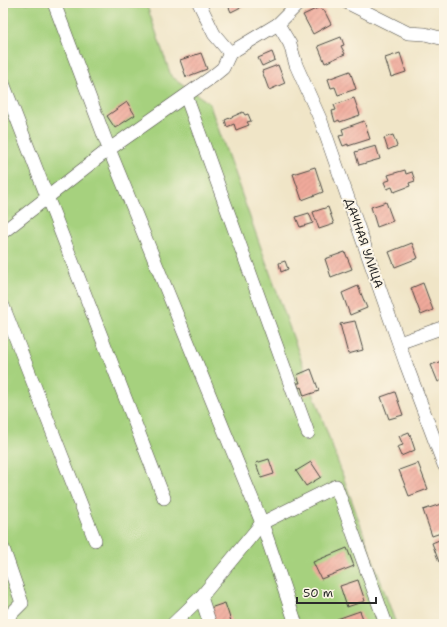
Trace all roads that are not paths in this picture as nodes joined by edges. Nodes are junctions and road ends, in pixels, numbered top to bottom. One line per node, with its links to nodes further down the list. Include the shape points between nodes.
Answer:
1 (54, 3): 10 (street)
2 (199, 3): 7 (street, via 214,34)
3 (299, 3): 5 (street)
4 (348, 3): 6 (street, via 408,34 425,34)
5 (278, 24): 7 (street); 15 (street, ДАЧНАЯ УЛИЦА, via 290,44 296,65 321,121)
6 (444, 39)
7 (230, 53): 9 (street, via 223,68)
8 (3, 83): 11 (street)
9 (186, 96): 10 (street); 16 (street)
10 (110, 148): 11 (street); 19 (street)
11 (47, 197): 12 (street); 18 (street)
12 (3, 232)
13 (3, 306): 20 (street)
14 (444, 327): 15 (street)
15 (399, 343): 17 (street, ДАЧНАЯ УЛИЦА)
16 (308, 433)
17 (444, 465)
18 (164, 498)
19 (262, 523): 22 (street); 26 (street); 27 (street, via 336,486)
20 (95, 540)
21 (3, 548): 23 (street, via 22,603)
22 (201, 597): 24 (street); 25 (street)
23 (3, 622)
24 (173, 624)
25 (210, 624)
26 (296, 624)
27 (386, 624)

